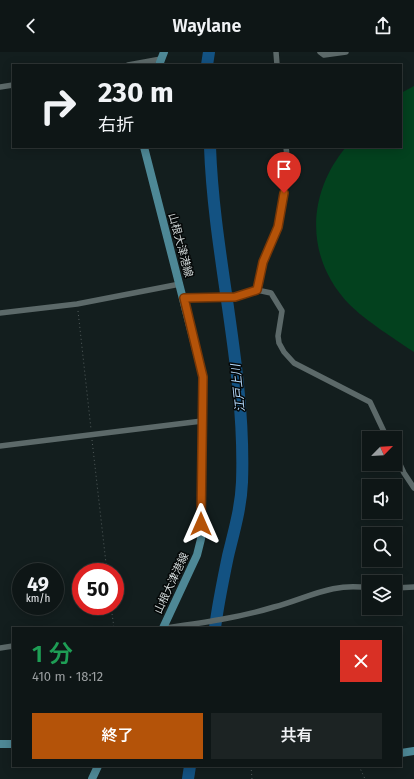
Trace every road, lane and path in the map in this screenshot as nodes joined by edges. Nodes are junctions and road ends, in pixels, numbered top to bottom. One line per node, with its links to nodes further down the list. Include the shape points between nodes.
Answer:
1 (276, 52): 6 (street)
2 (320, 52): 3 (street, via 330,55)
3 (346, 52)
4 (161, 59): 5 (street)
5 (134, 64)
6 (277, 64)
7 (12, 85): 8 (street)
8 (0, 87)
9 (144, 148): 11 (main road, 山根大津港線)
10 (286, 148): 12 (street, via 288,166 278,227 263,262)
11 (180, 284): 13 (main road, 山根大津港線); 14 (street, via 78,304)
12 (257, 290): 13 (street, via 220,299); 16 (street, via 272,292 282,311 278,336 284,352 294,363 370,402)
13 (184, 298): 15 (main road, 山根大津港線, via 203,377)
14 (0, 313)
15 (202, 421): 17 (street); 25 (main road, 山根大津港線, via 201,539 197,555)
16 (384, 431)
17 (0, 446)
18 (402, 467): 19 (street)
19 (414, 488)
20 (362, 587): 26 (street, via 329,588 274,608)
21 (414, 587): 22 (street)
22 (402, 588)
23 (112, 615): 24 (path)
24 (114, 627)
25 (164, 627)
26 (171, 627)
27 (12, 646): 28 (street)
28 (0, 648)
29 (0, 744): 30 (main road)
30 (12, 744)
31 (414, 751): 32 (main road)
32 (402, 754)
33 (98, 767): 36 (main road)
34 (251, 767): 37 (path)
35 (359, 767): 38 (path)
36 (92, 779)
37 (252, 779)
38 (365, 779)

